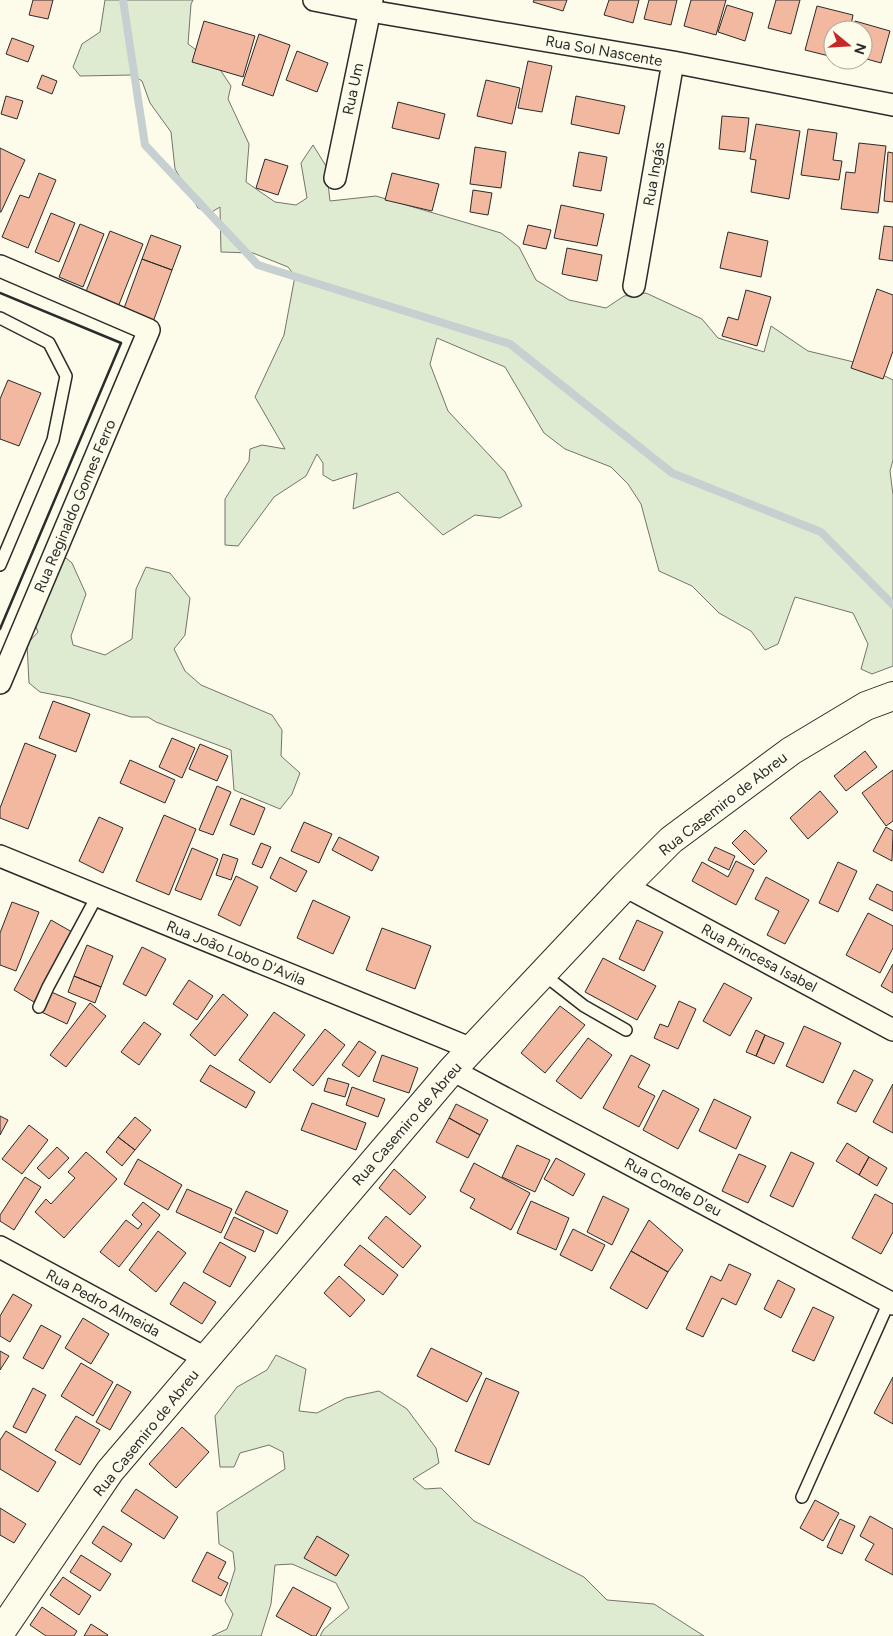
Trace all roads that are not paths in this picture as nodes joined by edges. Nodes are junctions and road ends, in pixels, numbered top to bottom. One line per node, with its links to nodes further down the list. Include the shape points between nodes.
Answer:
1 (314, 0): 2 (street, Rua Sol Nascente)
2 (371, 6): 3 (street, Rua Sol Nascente); 5 (street, Rua Um)
3 (673, 62): 4 (street, Rua Sol Nascente); 7 (street, Rua Ingás)
4 (893, 105)
5 (334, 178)
6 (0, 266): 10 (street, Rua Reginaldo Gomes Ferro, via 150,330)
7 (634, 286)
8 (0, 318): 9 (lane, via 49,343 66,376 53,440)
9 (0, 565)
10 (0, 683)
11 (893, 696): 13 (street, Rua Casemiro de Abreu, via 866,706 791,752 671,840)
12 (0, 856): 14 (street, Rua João Lobo D'Avila)
13 (625, 886): 15 (street, Rua Casemiro de Abreu); 18 (street, Rua Princesa Isabel)
14 (97, 896): 16 (lane); 19 (street, Rua João Lobo D'Avila)
15 (543, 974): 17 (lane, via 584,1006); 19 (street, Rua Casemiro de Abreu)
16 (39, 1008)
17 (626, 1030)
18 (893, 1030)
19 (472, 1049): 20 (street, Rua Casemiro de Abreu)
20 (452, 1070): 22 (street, Rua Conde D'eu); 23 (street, Rua Casemiro de Abreu)
21 (0, 1247): 23 (street, Rua Pedro Almeida)
22 (892, 1300): 24 (lane)
23 (207, 1359): 25 (street, Rua Casemiro de Abreu, via 110,1472)
24 (802, 1497)
25 (0, 1633): 26 (lane)
26 (3, 1636)

